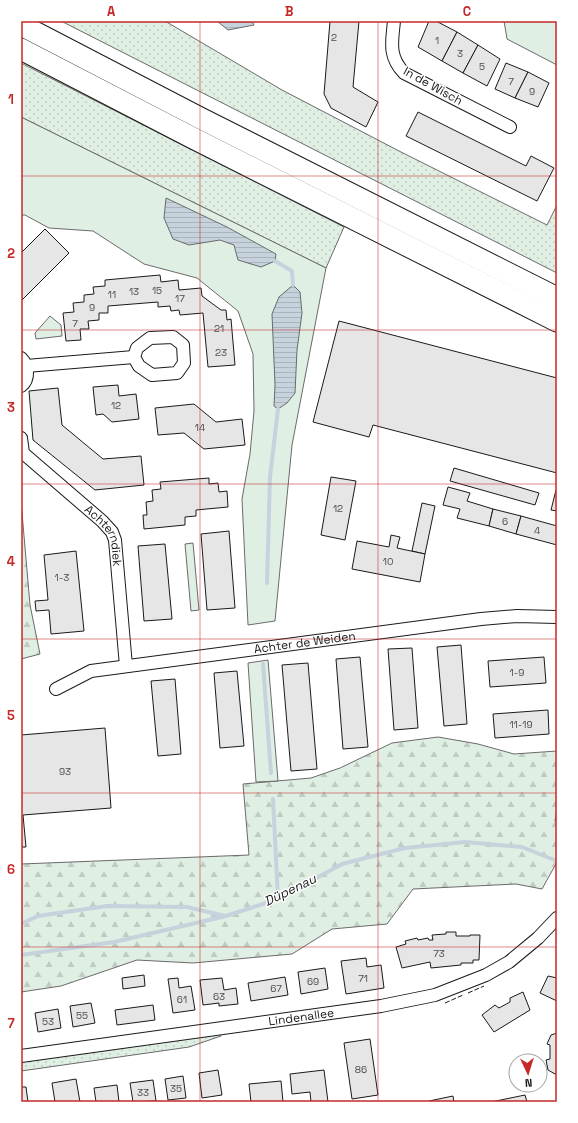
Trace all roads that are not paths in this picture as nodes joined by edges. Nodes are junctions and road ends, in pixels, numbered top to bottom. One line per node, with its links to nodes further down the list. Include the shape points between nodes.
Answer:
1 (394, 21): 4 (street, In de Wisch, via 391,46 393,57 404,72)
2 (21, 25): 5 (highway)
3 (21, 49): 6 (highway)
4 (510, 127)
5 (557, 298)
6 (557, 321)
7 (134, 357): 8 (street)
8 (24, 362): 9 (street, via 26,378)
9 (21, 386)
10 (21, 438): 12 (street, Achterndiek, via 22,453 112,532 115,540)
11 (557, 617): 12 (street, Achter de Weiden, via 517,616 481,619)
12 (126, 666): 13 (street, Achter de Weiden, via 91,671)
13 (56, 689)
14 (557, 918): 15 (street, Lindenallee, via 509,962 486,975 435,995 381,1006)
15 (21, 1056)

